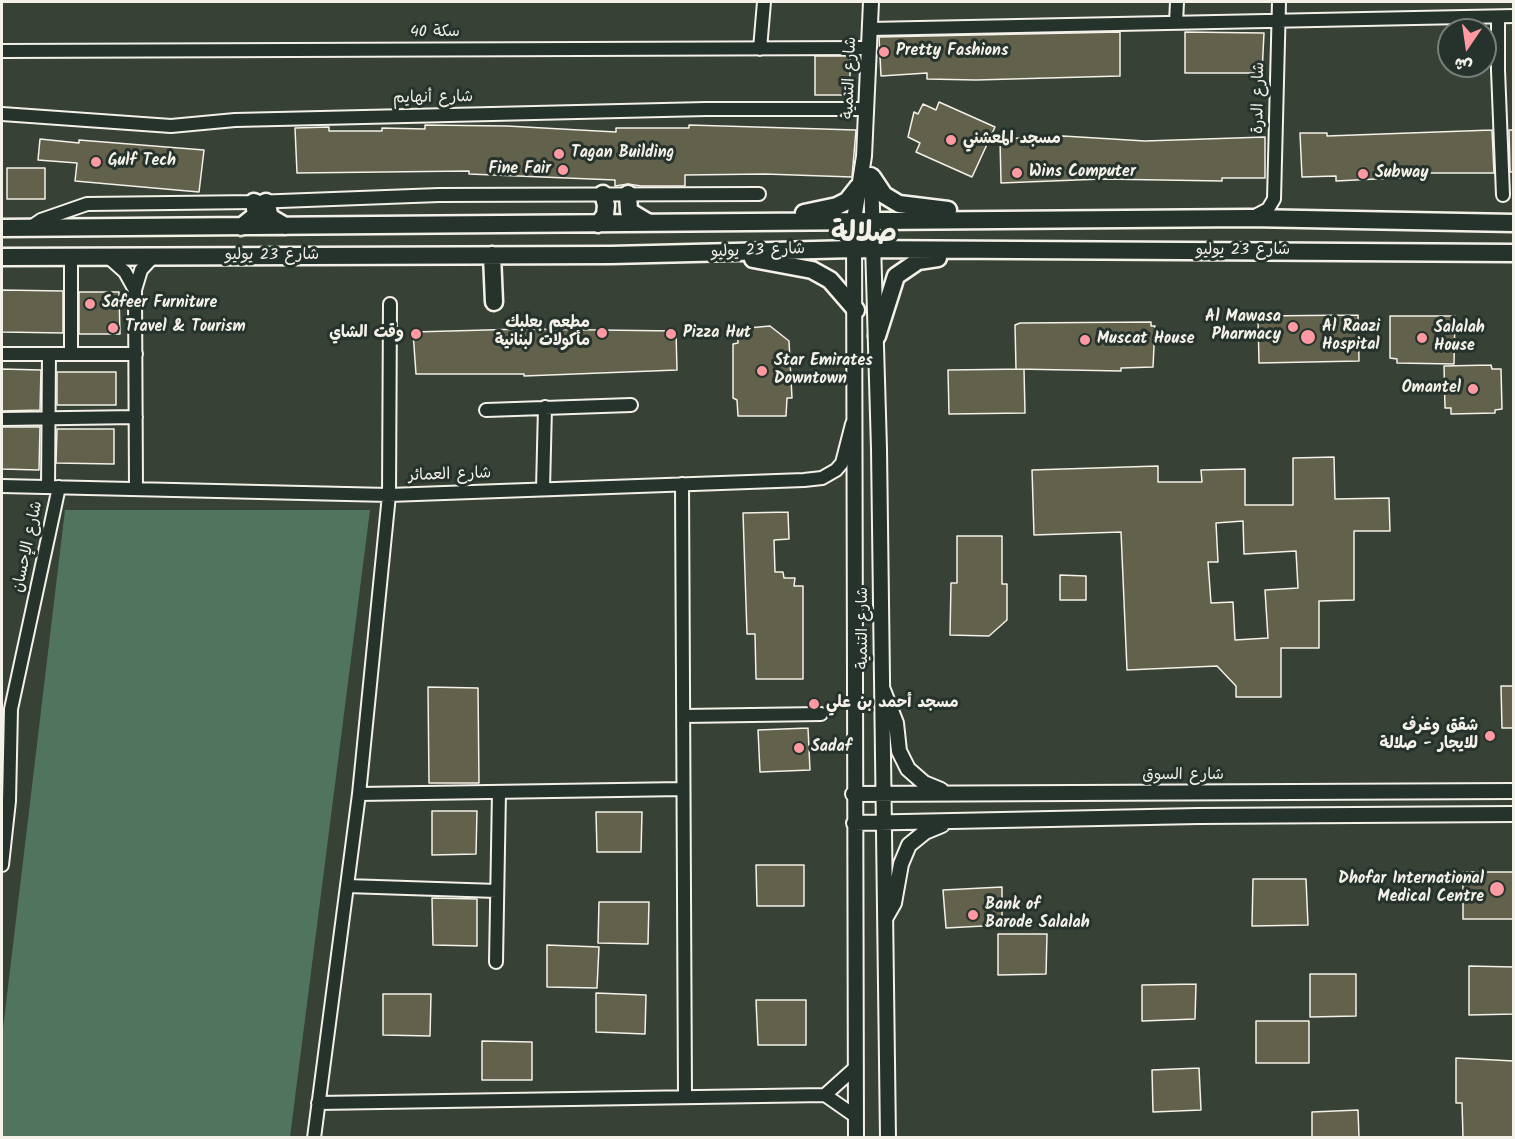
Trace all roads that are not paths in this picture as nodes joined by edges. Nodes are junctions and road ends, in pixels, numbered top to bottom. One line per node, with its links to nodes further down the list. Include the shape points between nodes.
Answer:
1 (764, 2): 11 (street)
2 (871, 2): 9 (street, شارع التنمية)
3 (1177, 2): 8 (street)
4 (1279, 2): 7 (street, شارع الدرة)
5 (1514, 16): 6 (street)
6 (1498, 17): 7 (street); 22 (street)
7 (1278, 21): 8 (street); 21 (street, شارع الدرة)
8 (1176, 22): 9 (street)
9 (869, 29): 10 (street, شارع التنمية)
10 (869, 48): 11 (street, سكة 40); 13 (street, شارع التنمية)
11 (760, 49): 12 (street, سكة 40)
12 (2, 51)
13 (866, 109): 14 (street, شارع أنهايم, via 270,119 171,126); 15 (street, شارع التنمية)
14 (2, 114)
15 (864, 156): 16 (street, شارع التنمية); 17 (street, شارع التنمية)
16 (872, 177): 27 (street, شارع التنمية); 28 (main road, via 884,195 899,204 964,213)
17 (858, 187): 26 (street, شارع التنمية); 29 (main road, via 847,201 837,206 811,213 769,214)
18 (603, 194): 19 (street); 23 (street); 32 (main road, via 605,215)
19 (628, 194): 20 (street); 30 (main road, via 629,210)
20 (759, 194)
21 (1274, 195): 24 (street, via 1268,209); 25 (street, via 1282,211)
22 (1503, 195)
23 (260, 202): 33 (main road, via 270,217); 34 (main road, via 256,215); 36 (street, via 87,204 41,220)
24 (1249, 218): 25 (main road, شارع 23 يوليو); 28 (main road, شارع 23 يوليو)
25 (1299, 219): 31 (main road, شارع 23 يوليو)
26 (854, 220): 27 (main road, شارع 23 يوليو); 29 (main road, شارع 23 يوليو); 37 (street, شارع التنمية)
27 (872, 220): 28 (main road, شارع 23 يوليو); 38 (street, شارع التنمية)
28 (976, 220)
29 (746, 222): 30 (main road, شارع 23 يوليو)
30 (650, 223): 32 (main road, شارع 23 يوليو)
31 (1514, 223)
32 (598, 224): 33 (main road, شارع 23 يوليو)
33 (285, 226): 34 (main road, شارع 23 يوليو)
34 (241, 227): 36 (main road, شارع 23 يوليو)
35 (2, 228): 36 (main road, شارع 23 يوليو)
36 (30, 228)
37 (855, 249): 38 (main road, شارع 23 يوليو); 41 (main road, شارع 23 يوليو); 50 (street, شارع التنمية)
38 (873, 249): 39 (main road, شارع 23 يوليو); 51 (street, شارع التنمية)
39 (980, 250): 40 (main road, شارع 23 يوليو); 51 (main road, via 969,255 924,259 903,270 892,282)
40 (1514, 253)
41 (713, 254): 42 (main road, شارع 23 يوليو); 50 (main road, via 812,270 830,280)
42 (492, 255): 45 (main road, شارع 23 يوليو); 48 (main road)
43 (71, 256): 44 (main road, شارع 23 يوليو); 46 (main road, شارع 23 يوليو); 54 (street)
44 (107, 256): 45 (main road, شارع 23 يوليو); 47 (street, via 125,272)
45 (154, 256): 47 (street, via 141,270)
46 (2, 257)
47 (135, 290): 55 (street)
48 (494, 302)
49 (390, 304): 68 (street)
50 (856, 310): 59 (street, شارع التنمية)
51 (877, 336): 69 (street, شارع التنمية)
52 (2, 354): 53 (street)
53 (49, 354): 54 (street); 61 (street, شارع الإحسان)
54 (71, 354): 55 (street)
55 (136, 354): 60 (street)
56 (631, 405): 57 (street)
57 (545, 407): 58 (street); 67 (street)
58 (486, 410)
59 (855, 412): 63 (street, شارع العمائر, via 842,463 822,478); 78 (street, شارع التنمية)
60 (136, 417): 61 (street); 66 (street)
61 (48, 418): 62 (street); 65 (street, شارع الإحسان)
62 (2, 419)
63 (682, 484): 67 (street, شارع العمائر); 72 (street)
64 (2, 486): 65 (street, شارع العمائر)
65 (54, 487): 66 (street, شارع العمائر); 70 (street, شارع الإحسان)
66 (136, 489): 68 (street, شارع العمائر)
67 (543, 489): 68 (street, شارع العمائر)
68 (389, 495): 77 (street)
69 (881, 686): 76 (street, via 892,710 899,751 908,770 924,783); 79 (street, شارع التنمية)
70 (8, 697): 80 (street, شارع الإحسان)
71 (821, 714): 72 (street)
72 (683, 716): 73 (street)
73 (683, 789): 75 (street); 92 (street)
74 (1514, 791): 76 (street, شارع السوق)
75 (499, 792): 77 (street); 87 (street)
76 (955, 793): 79 (street, شارع السوق)
77 (359, 794): 86 (street)
78 (853, 794): 79 (street, شارع السوق); 83 (street, شارع التنمية)
79 (883, 794): 84 (street, شارع التنمية)
80 (5, 801): 85 (street, شارع الإحسان)
81 (1514, 814): 82 (street)
82 (950, 822): 84 (street); 88 (street, via 925,832 909,845 894,903)
83 (854, 823): 84 (street); 90 (street, شارع التنمية)
84 (884, 823): 88 (street, شارع التنمية)
85 (2, 865)
86 (347, 886): 87 (street); 93 (street)
87 (497, 891): 89 (street)
88 (884, 919): 97 (street, شارع التنمية)
89 (496, 962)
90 (855, 1068): 91 (street); 94 (street, شارع التنمية)
91 (825, 1095): 92 (street); 94 (street)
92 (685, 1097): 93 (street)
93 (318, 1103): 95 (street)
94 (855, 1116): 96 (street, شارع التنمية)
95 (314, 1137)
96 (856, 1137)
97 (888, 1137)

